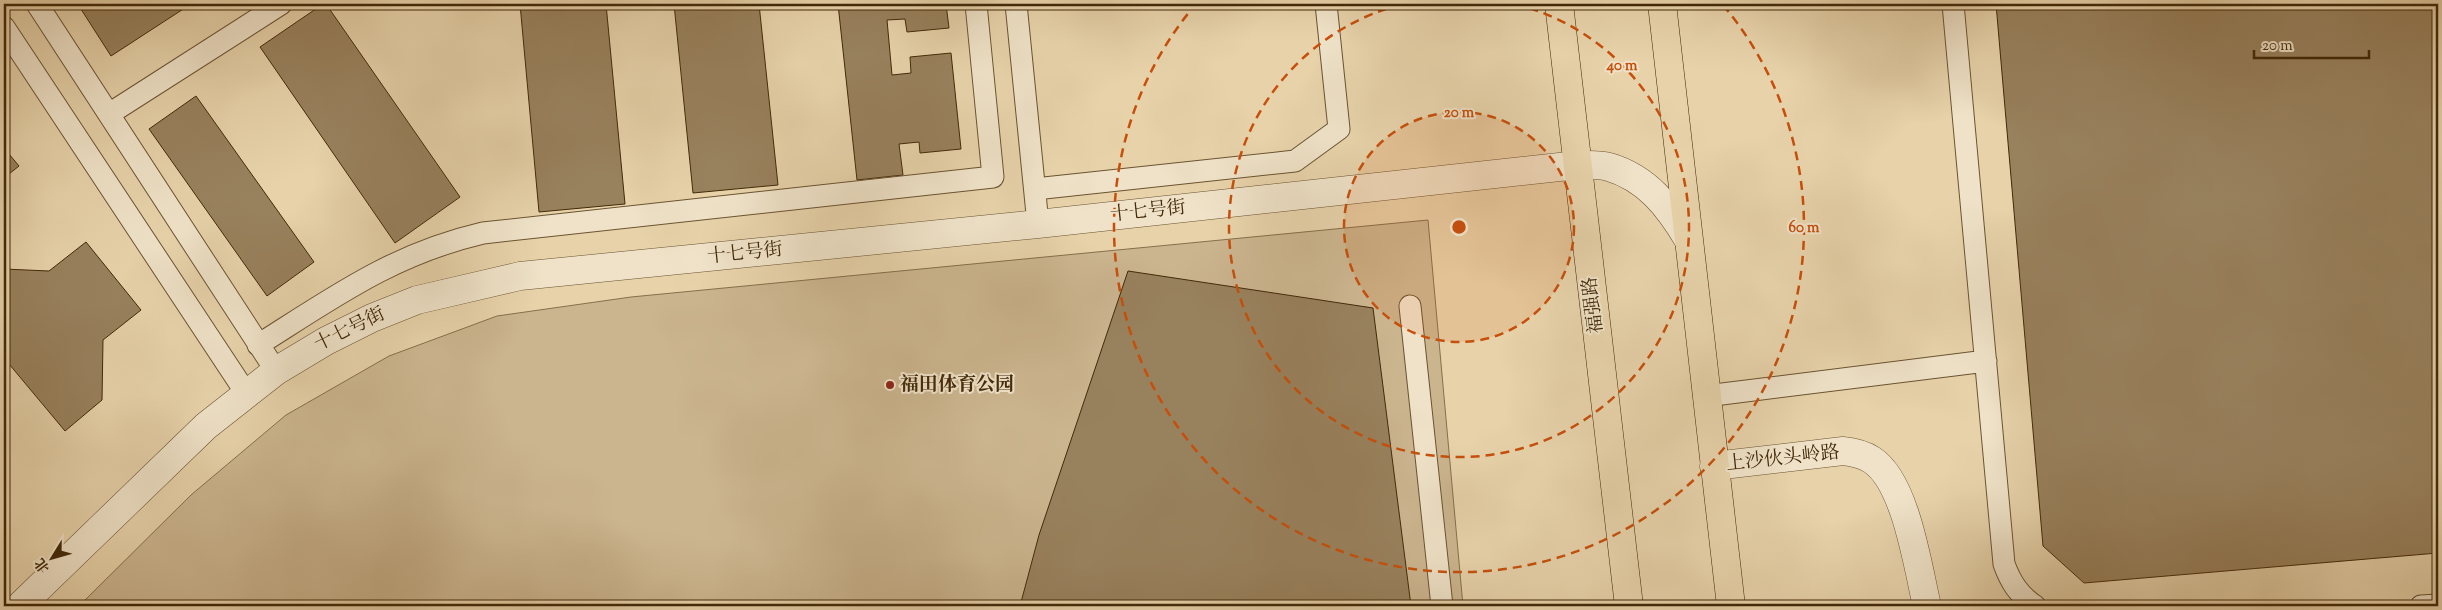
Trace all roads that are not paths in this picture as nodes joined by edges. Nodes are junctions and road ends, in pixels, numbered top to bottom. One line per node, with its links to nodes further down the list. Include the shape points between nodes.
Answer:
1 (37, 4): 10 (lane)
2 (281, 4): 10 (lane)
3 (976, 4): 16 (lane, via 993,177 483,233 444,242 403,258 362,279)
4 (1016, 4): 12 (lane)
5 (1326, 4): 12 (lane, via 1339,129 1294,161)
6 (1559, 4): 11 (main road, 福强路)
7 (1662, 4): 14 (main road)
8 (1953, 4): 17 (lane)
9 (4, 27): 19 (lane)
10 (109, 114): 16 (lane)
11 (1578, 165): 13 (street, 十七号街); 14 (street, 十七号街, via 1608,166 1634,177 1656,194); 25 (main road, 福强路)
12 (1035, 189): 13 (lane)
13 (1038, 224): 18 (street, 十七号街, via 520,276 417,300 326,341)
14 (1688, 239): 20 (main road)
15 (1410, 306): 24 (lane)
16 (258, 345): 18 (lane)
17 (1986, 361): 20 (lane); 28 (lane, via 2004,564 2012,584 2023,598)
18 (276, 371): 19 (street, 十七号街)
19 (246, 393): 23 (street, 十七号街, via 206,426)
20 (1706, 396): 21 (main road)
21 (1714, 466): 26 (main road); 27 (street, 上沙伙头岭路, via 1843,451 1874,460 1896,489)
22 (2438, 605): 29 (lane)
23 (20, 606)
24 (1442, 606)
25 (1629, 606)
26 (1731, 606)
27 (1927, 606)
28 (2035, 606)
29 (2421, 606)

